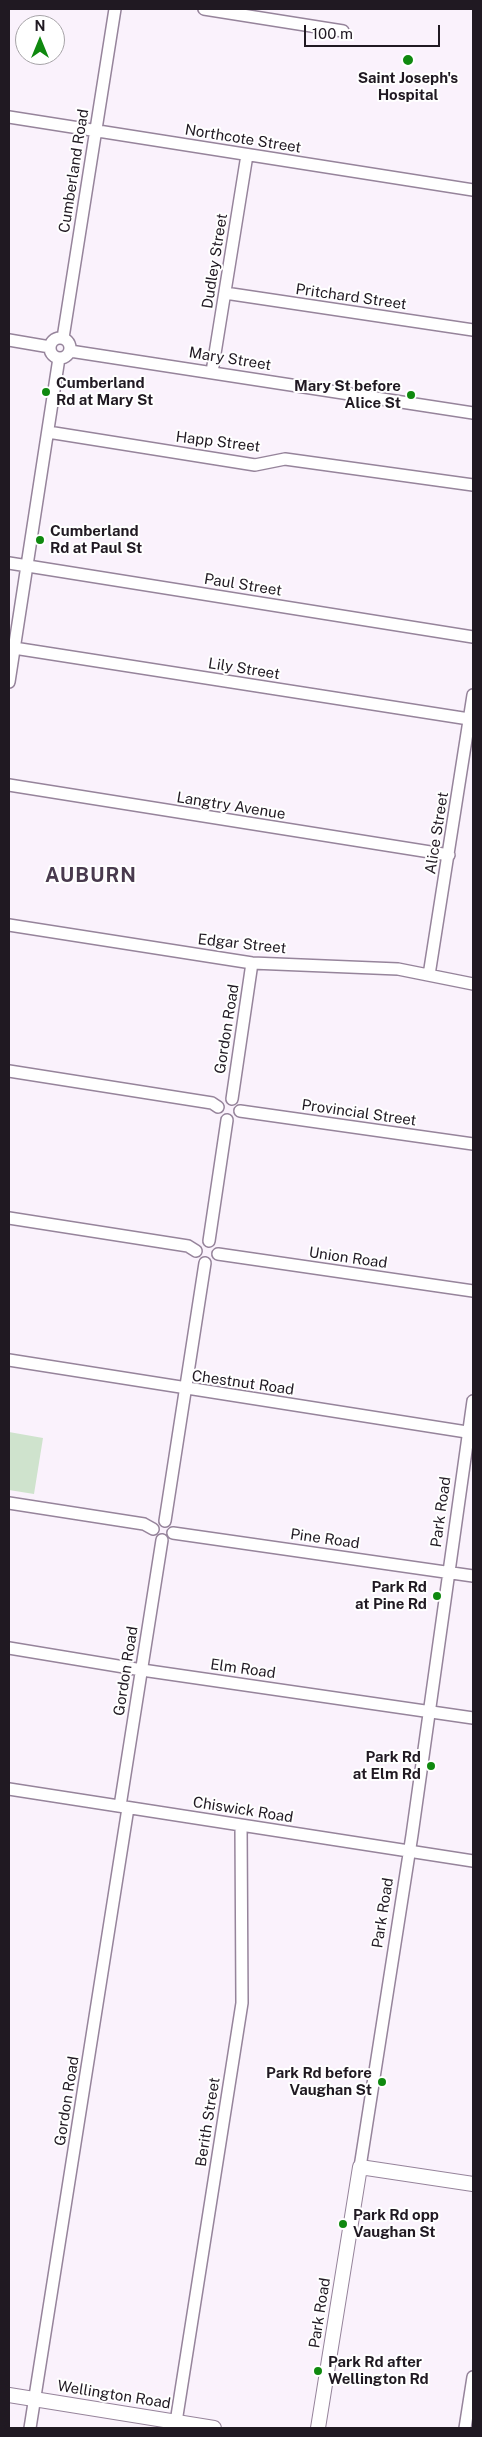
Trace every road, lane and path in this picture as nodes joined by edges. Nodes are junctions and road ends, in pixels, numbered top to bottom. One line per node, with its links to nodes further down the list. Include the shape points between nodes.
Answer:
1 (115, 9): 5 (street, Cumberland Road)
2 (204, 9): 3 (street)
3 (343, 31)
4 (9, 117): 5 (street, Northcote Street)
5 (96, 131): 6 (street, Northcote Street); 10 (street, Cumberland Road)
6 (247, 155): 7 (street, Northcote Street); 8 (street, Dudley Street)
7 (473, 190)
8 (225, 293): 9 (street, Pritchard Street); 15 (street, Dudley Street)
9 (473, 330)
10 (63, 338): 12 (street, via 56,339); 13 (street, via 70,344)
11 (9, 340): 12 (street)
12 (50, 347): 14 (street, via 53,355)
13 (70, 350): 14 (street); 15 (street, Mary Street)
14 (59, 358): 17 (street)
15 (212, 372): 16 (street, Mary Street)
16 (473, 413)
17 (48, 432): 18 (street, Happ Street, via 256,465 285,459); 20 (street)
18 (473, 485)
19 (9, 563): 20 (street, Paul Street)
20 (27, 565): 21 (street, Paul Street); 22 (street)
21 (473, 637)
22 (14, 648): 23 (street); 25 (street, Lily Street)
23 (9, 682)
24 (473, 695): 25 (street, Alice Street)
25 (469, 719): 26 (street, Alice Street)
26 (469, 751): 28 (street, Alice Street)
27 (9, 785): 28 (street, Langtry Avenue)
28 (448, 855): 31 (street, Alice Street)
29 (9, 925): 30 (street, Edgar Street)
30 (252, 963): 31 (street, Edgar Street, via 365,966); 34 (street, Gordon Road)
31 (429, 976): 32 (street, Edgar Street)
32 (473, 984)
33 (9, 1071): 35 (street, via 212,1103)
34 (232, 1098): 35 (street, via 224,1099); 36 (street, via 239,1104)
35 (218, 1108): 37 (street, via 221,1117)
36 (240, 1111): 37 (street, via 237,1117); 38 (street, Provincial Street)
37 (227, 1120): 40 (street)
38 (473, 1144)
39 (9, 1218): 41 (street, via 188,1246)
40 (209, 1242): 41 (street, via 202,1242); 42 (street, via 217,1247)
41 (196, 1251): 43 (street, via 197,1258)
42 (218, 1254): 43 (street, via 212,1262); 44 (street, Union Road)
43 (205, 1264): 46 (street)
44 (473, 1291)
45 (9, 1360): 46 (street, Chestnut Road)
46 (185, 1389): 48 (street, Chestnut Road); 50 (street)
47 (473, 1401): 48 (street, Park Road)
48 (471, 1433): 54 (street, Park Road)
49 (9, 1503): 51 (street, via 144,1524)
50 (165, 1521): 51 (street, via 157,1522); 52 (street, via 171,1524)
51 (153, 1529): 53 (street, via 155,1536)
52 (173, 1532): 53 (street, via 170,1538); 54 (street, Pine Road)
53 (162, 1540): 57 (street, Gordon Road)
54 (449, 1572): 55 (street, Pine Road); 58 (street, Park Road)
55 (473, 1576)
56 (9, 1648): 57 (street, Elm Road)
57 (142, 1670): 58 (street, Elm Road); 61 (street, Gordon Road)
58 (429, 1712): 59 (street, Elm Road); 63 (street, Park Road)
59 (473, 1718)
60 (9, 1789): 61 (street, Chiswick Road)
61 (124, 1807): 62 (street, Chiswick Road); 69 (street, Gordon Road)
62 (240, 1825): 63 (street, Chiswick Road); 70 (street, Berith Street, via 242,2003)
63 (410, 1851): 64 (street, Chiswick Road); 65 (street, Park Road)
64 (473, 1861)
65 (360, 2167): 66 (main road); 73 (main road, Park Road)
66 (473, 2184)
67 (473, 2377): 74 (street)
68 (9, 2395): 69 (main road, Wellington Road)
69 (35, 2399): 70 (main road, Wellington Road); 71 (street, Gordon Road)
70 (176, 2422): 72 (main road, Wellington Road)
71 (30, 2428)
72 (214, 2428)
73 (318, 2428)
74 (465, 2428)

